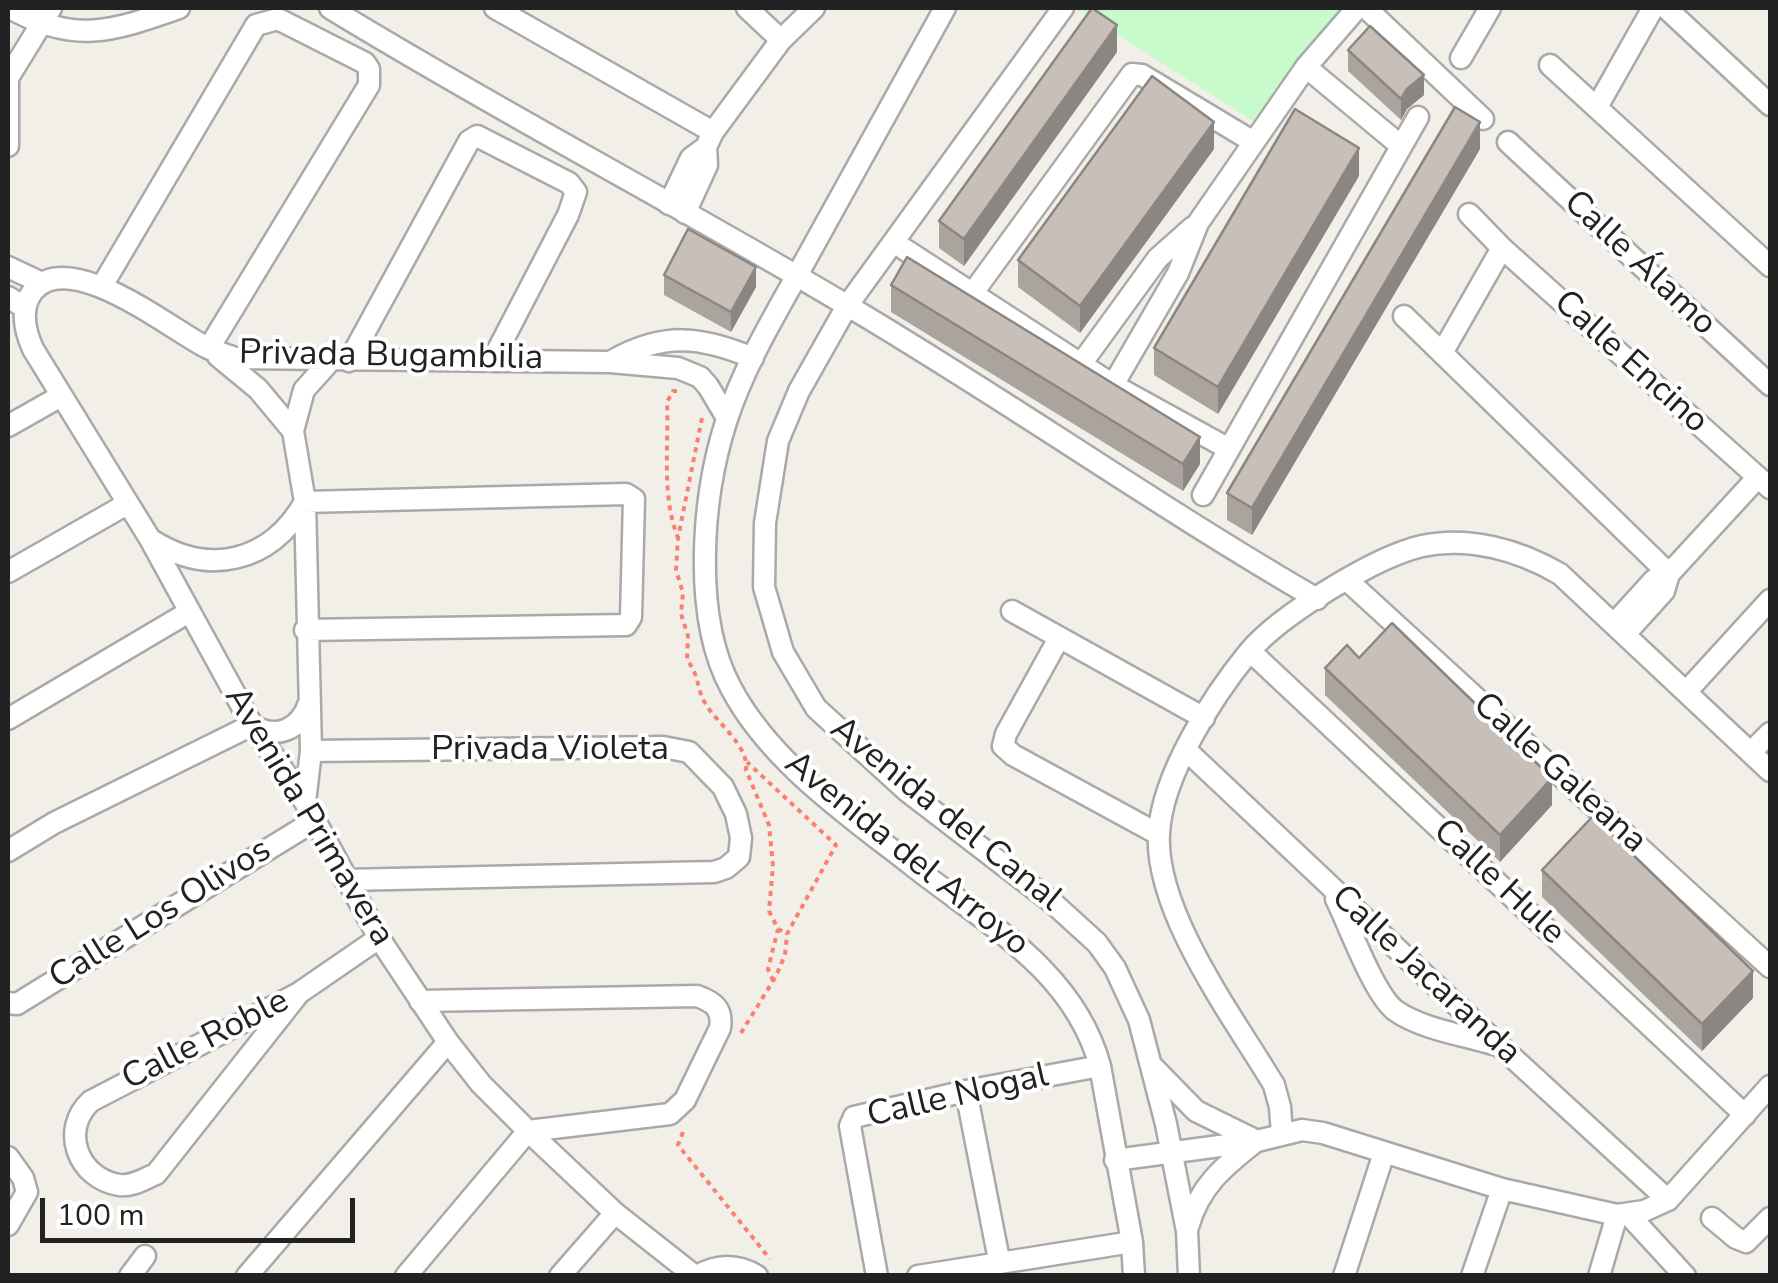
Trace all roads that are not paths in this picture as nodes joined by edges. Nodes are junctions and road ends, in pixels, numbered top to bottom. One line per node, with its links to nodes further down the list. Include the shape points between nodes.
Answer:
1 (10, 8): 14 (street)
2 (179, 8): 14 (street, via 100,30 63,30)
3 (330, 8): 29 (street)
4 (495, 8): 24 (street)
5 (747, 8): 15 (street)
6 (814, 8): 15 (street)
7 (945, 8): 36 (street, Avenida del Arroyo)
8 (1063, 8): 41 (street, Avenida del Canal)
9 (1357, 8): 18 (street)
10 (1366, 8): 23 (street)
11 (1490, 8): 16 (street)
12 (1654, 8): 21 (street)
13 (1666, 8): 20 (street)
14 (45, 16): 19 (street)
15 (781, 40): 24 (street)
16 (1461, 58)
17 (1550, 65): 21 (street)
18 (1306, 66): 25 (street); 28 (street)
19 (8, 77): 27 (street)
20 (1770, 104)
21 (1597, 107): 34 (street)
22 (1418, 117): 28 (street)
23 (1483, 119)
24 (709, 139): 29 (street, via 692,158)
25 (1252, 142): 31 (street); 39 (street, via 1132,74)
26 (1508, 142): 51 (street, Calle Álamo)
27 (8, 146)
28 (1402, 146): 56 (street)
29 (677, 208): 36 (street)
30 (1469, 214): 32 (street, Calle Encino)
31 (1198, 222): 49 (street, via 1158,258); 50 (street, via 1178,273)
32 (1502, 248): 44 (street); 57 (street, Calle Encino)
33 (904, 249): 39 (street)
34 (1770, 266)
35 (8, 267): 37 (street)
36 (796, 278): 41 (street); 45 (street, Avenida del Arroyo)
37 (42, 283): 38 (street, Privada Bugambilia, via 68,278); 40 (street)
38 (102, 286): 43 (street, Privada Bugambilia); 43 (street, via 256,25 278,18 365,63 368,85)
39 (972, 294): 49 (street)
40 (16, 302): 52 (street, Avenida Primavera, via 28,339)
41 (847, 306): 65 (street); 95 (street, Avenida del Canal, via 778,441 765,523 764,587 783,652 816,708 906,791 1097,943 1127,989)
42 (1404, 316): 44 (street)
43 (208, 348): 47 (street, Privada Bugambilia, via 235,358); 55 (street, via 258,389)
44 (1442, 353): 63 (street)
45 (753, 358): 48 (street, Privada Bugambilia, via 679,340 643,346); 53 (street, Avenida del Arroyo)
46 (492, 360): 47 (street, Privada Bugambilia); 47 (street, via 576,192 477,136); 48 (street, Privada Bugambilia)
47 (340, 361): 55 (street, via 304,390)
48 (610, 362): 53 (street, Privada Bugambilia, via 689,371 708,386)
49 (1081, 364): 50 (street)
50 (1113, 385): 56 (street)
51 (1770, 385)
52 (61, 396): 54 (street); 60 (street, Avenida Primavera)
53 (727, 418): 96 (street, Avenida del Arroyo, via 709,504 706,567 710,630 731,688 803,776 1035,959 1078,1012)
54 (8, 426)
55 (293, 431): 59 (street)
56 (1229, 449): 58 (street)
57 (1764, 483): 63 (street, Calle Encino)
58 (1203, 495)
59 (304, 502): 61 (street, via 277,538 236,558 191,558); 70 (street); 70 (street, via 626,494 635,504 626,625)
60 (127, 504): 61 (street, Avenida Primavera); 62 (street)
61 (150, 538): 68 (street, Avenida Primavera)
62 (8, 572)
63 (1669, 574): 69 (street, Calle Encino, via 1664,591)
64 (1347, 580): 65 (street); 69 (street, via 1423,546 1500,548 1560,574); 89 (street, Calle Galeana)
65 (1317, 600): 72 (street)
66 (1770, 600): 73 (street)
67 (1012, 611): 71 (street)
68 (189, 612): 76 (street); 77 (street, Avenida Primavera)
69 (1619, 629): 73 (street)
70 (306, 630): 74 (street)
71 (1059, 638): 75 (street); 84 (street, via 1003,746)
72 (1250, 651): 75 (street); 99 (street, Calle Hule)
73 (1686, 692): 81 (street)
74 (310, 702): 77 (street, via 288,730); 80 (street)
75 (1204, 718): 79 (street)
76 (8, 719)
77 (252, 725): 83 (street, Avenida Primavera); 85 (street)
78 (1770, 733): 81 (street)
79 (1186, 750): 84 (street); 87 (street, Calle Jacaranda)
80 (311, 751): 83 (street); 86 (street, Privada Violeta, via 690,752 723,787 741,838 738,857 714,872)
81 (1751, 752): 82 (street)
82 (1770, 771)
83 (309, 811): 86 (street, Avenida Primavera); 92 (street, Calle Los Olivos, via 17,1004)
84 (1158, 834): 101 (street, via 1168,900 1274,1084)
85 (8, 850)
86 (346, 880): 88 (street, Avenida Primavera)
87 (1331, 888): 94 (street, Calle Jacaranda); 94 (street, via 1394,1010)
88 (378, 938): 90 (street, Calle Roble); 91 (street, Avenida Primavera)
89 (1770, 967)
90 (299, 994): 90 (street, Calle Roble, via 156,1174 120,1185 85,1164 74,1129 91,1101)
91 (420, 1000): 93 (street, Avenida Primavera); 100 (street, via 697,996 717,1006 720,1028 685,1100 670,1114)
92 (8, 1003)
93 (448, 1042): 100 (street, Avenida Primavera); 120 (street)
94 (1500, 1046): 108 (street, Calle Jacaranda)
95 (1151, 1064): 102 (street, via 1196,1111); 103 (street, Avenida del Canal)
96 (1100, 1066): 98 (street, Calle Nogal); 106 (street, Avenida del Arroyo)
97 (1770, 1086): 99 (street)
98 (966, 1091): 117 (street); 124 (street, Calle Nogal, via 854,1117 850,1126)
99 (1745, 1115): 108 (street)
100 (528, 1132): 109 (street, Avenida Primavera); 121 (street)
101 (1282, 1134): 102 (street); 104 (street, via 1322,1133)
102 (1256, 1141): 103 (street); 114 (street, via 1209,1182)
103 (1172, 1152): 106 (street); 114 (street, Avenida del Canal)
104 (1384, 1153): 107 (street); 128 (street)
105 (8, 1157): 113 (street, via 27,1192)
106 (1116, 1160): 115 (street, Avenida del Arroyo)
107 (1502, 1189): 110 (street); 129 (street)
108 (1668, 1200): 110 (street)
109 (615, 1213): 122 (street); 123 (street, Avenida Primavera)
110 (1622, 1214): 130 (street); 131 (street)
111 (1712, 1218): 112 (street, via 1746,1242)
112 (1770, 1218)
113 (8, 1225)
114 (1187, 1231): 127 (street, Avenida del Canal)
115 (1132, 1242): 117 (street); 126 (street, Avenida del Arroyo)
116 (145, 1256): 119 (street)
117 (999, 1260): 125 (street)
118 (765, 1269): 123 (street, via 721,1266)
119 (130, 1276)
120 (247, 1276)
121 (406, 1276)
122 (560, 1276)
123 (696, 1276)
124 (877, 1276)
125 (918, 1276)
126 (1134, 1276)
127 (1189, 1276)
128 (1344, 1276)
129 (1472, 1276)
130 (1599, 1276)
131 (1685, 1276)

